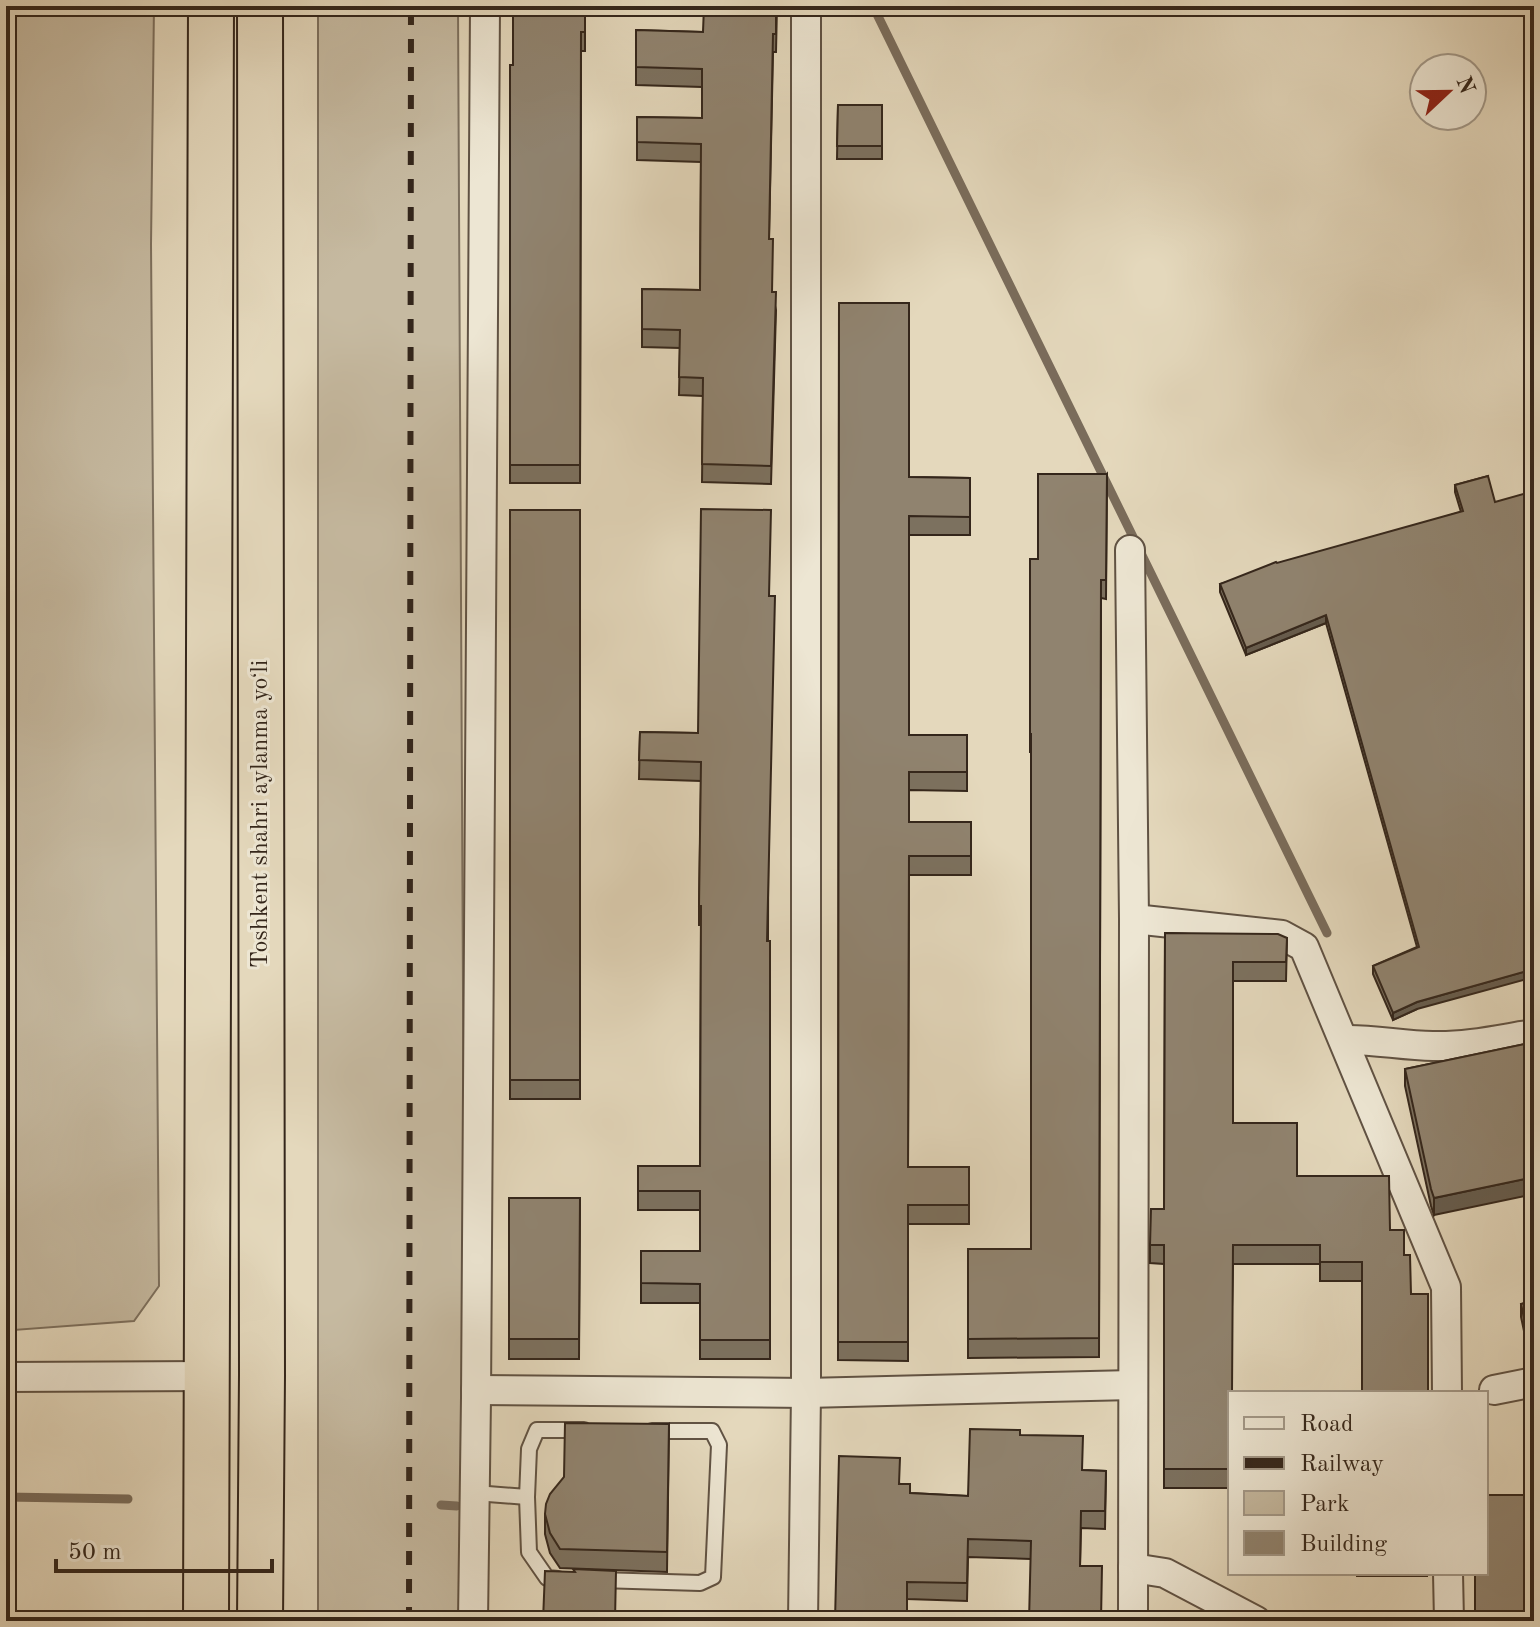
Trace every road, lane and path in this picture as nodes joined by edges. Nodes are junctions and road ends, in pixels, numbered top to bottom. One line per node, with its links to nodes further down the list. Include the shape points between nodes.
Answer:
1 (211, 6): 10 (highway)
2 (260, 6): 9 (highway, Toshkent shahri aylanma yoʻli)
3 (485, 6): 14 (street)
4 (806, 6): 17 (street)
5 (1130, 550): 6 (street)
6 (1134, 919): 8 (street, via 1282,935 1304,947); 13 (street)
7 (1534, 1034): 8 (street, via 1436,1046)
8 (1344, 1040): 16 (street, via 1446,1287)
9 (262, 1375): 10 (highway, via 236,1362); 25 (highway, Toshkent shahri aylanma yoʻli)
10 (207, 1376): 11 (street); 24 (highway)
11 (6, 1377)
12 (1534, 1382): 15 (street)
13 (1133, 1385): 17 (street); 22 (street)
14 (476, 1390): 17 (street); 20 (street)
15 (1494, 1390)
16 (1447, 1391)
17 (806, 1393): 27 (street)
18 (601, 1430): 21 (lane, via 537,1430 529,1449)
19 (633, 1430): 21 (lane, via 712,1431 719,1445 713,1577 700,1583 547,1578 529,1552)
20 (475, 1493): 21 (lane); 26 (street)
21 (527, 1497)
22 (1133, 1568): 28 (street); 29 (street, via 1165,1573)
23 (1448, 1575): 30 (street)
24 (206, 1621)
25 (260, 1621)
26 (473, 1621)
27 (803, 1621)
28 (1133, 1621)
29 (1256, 1621)
30 (1449, 1621)

